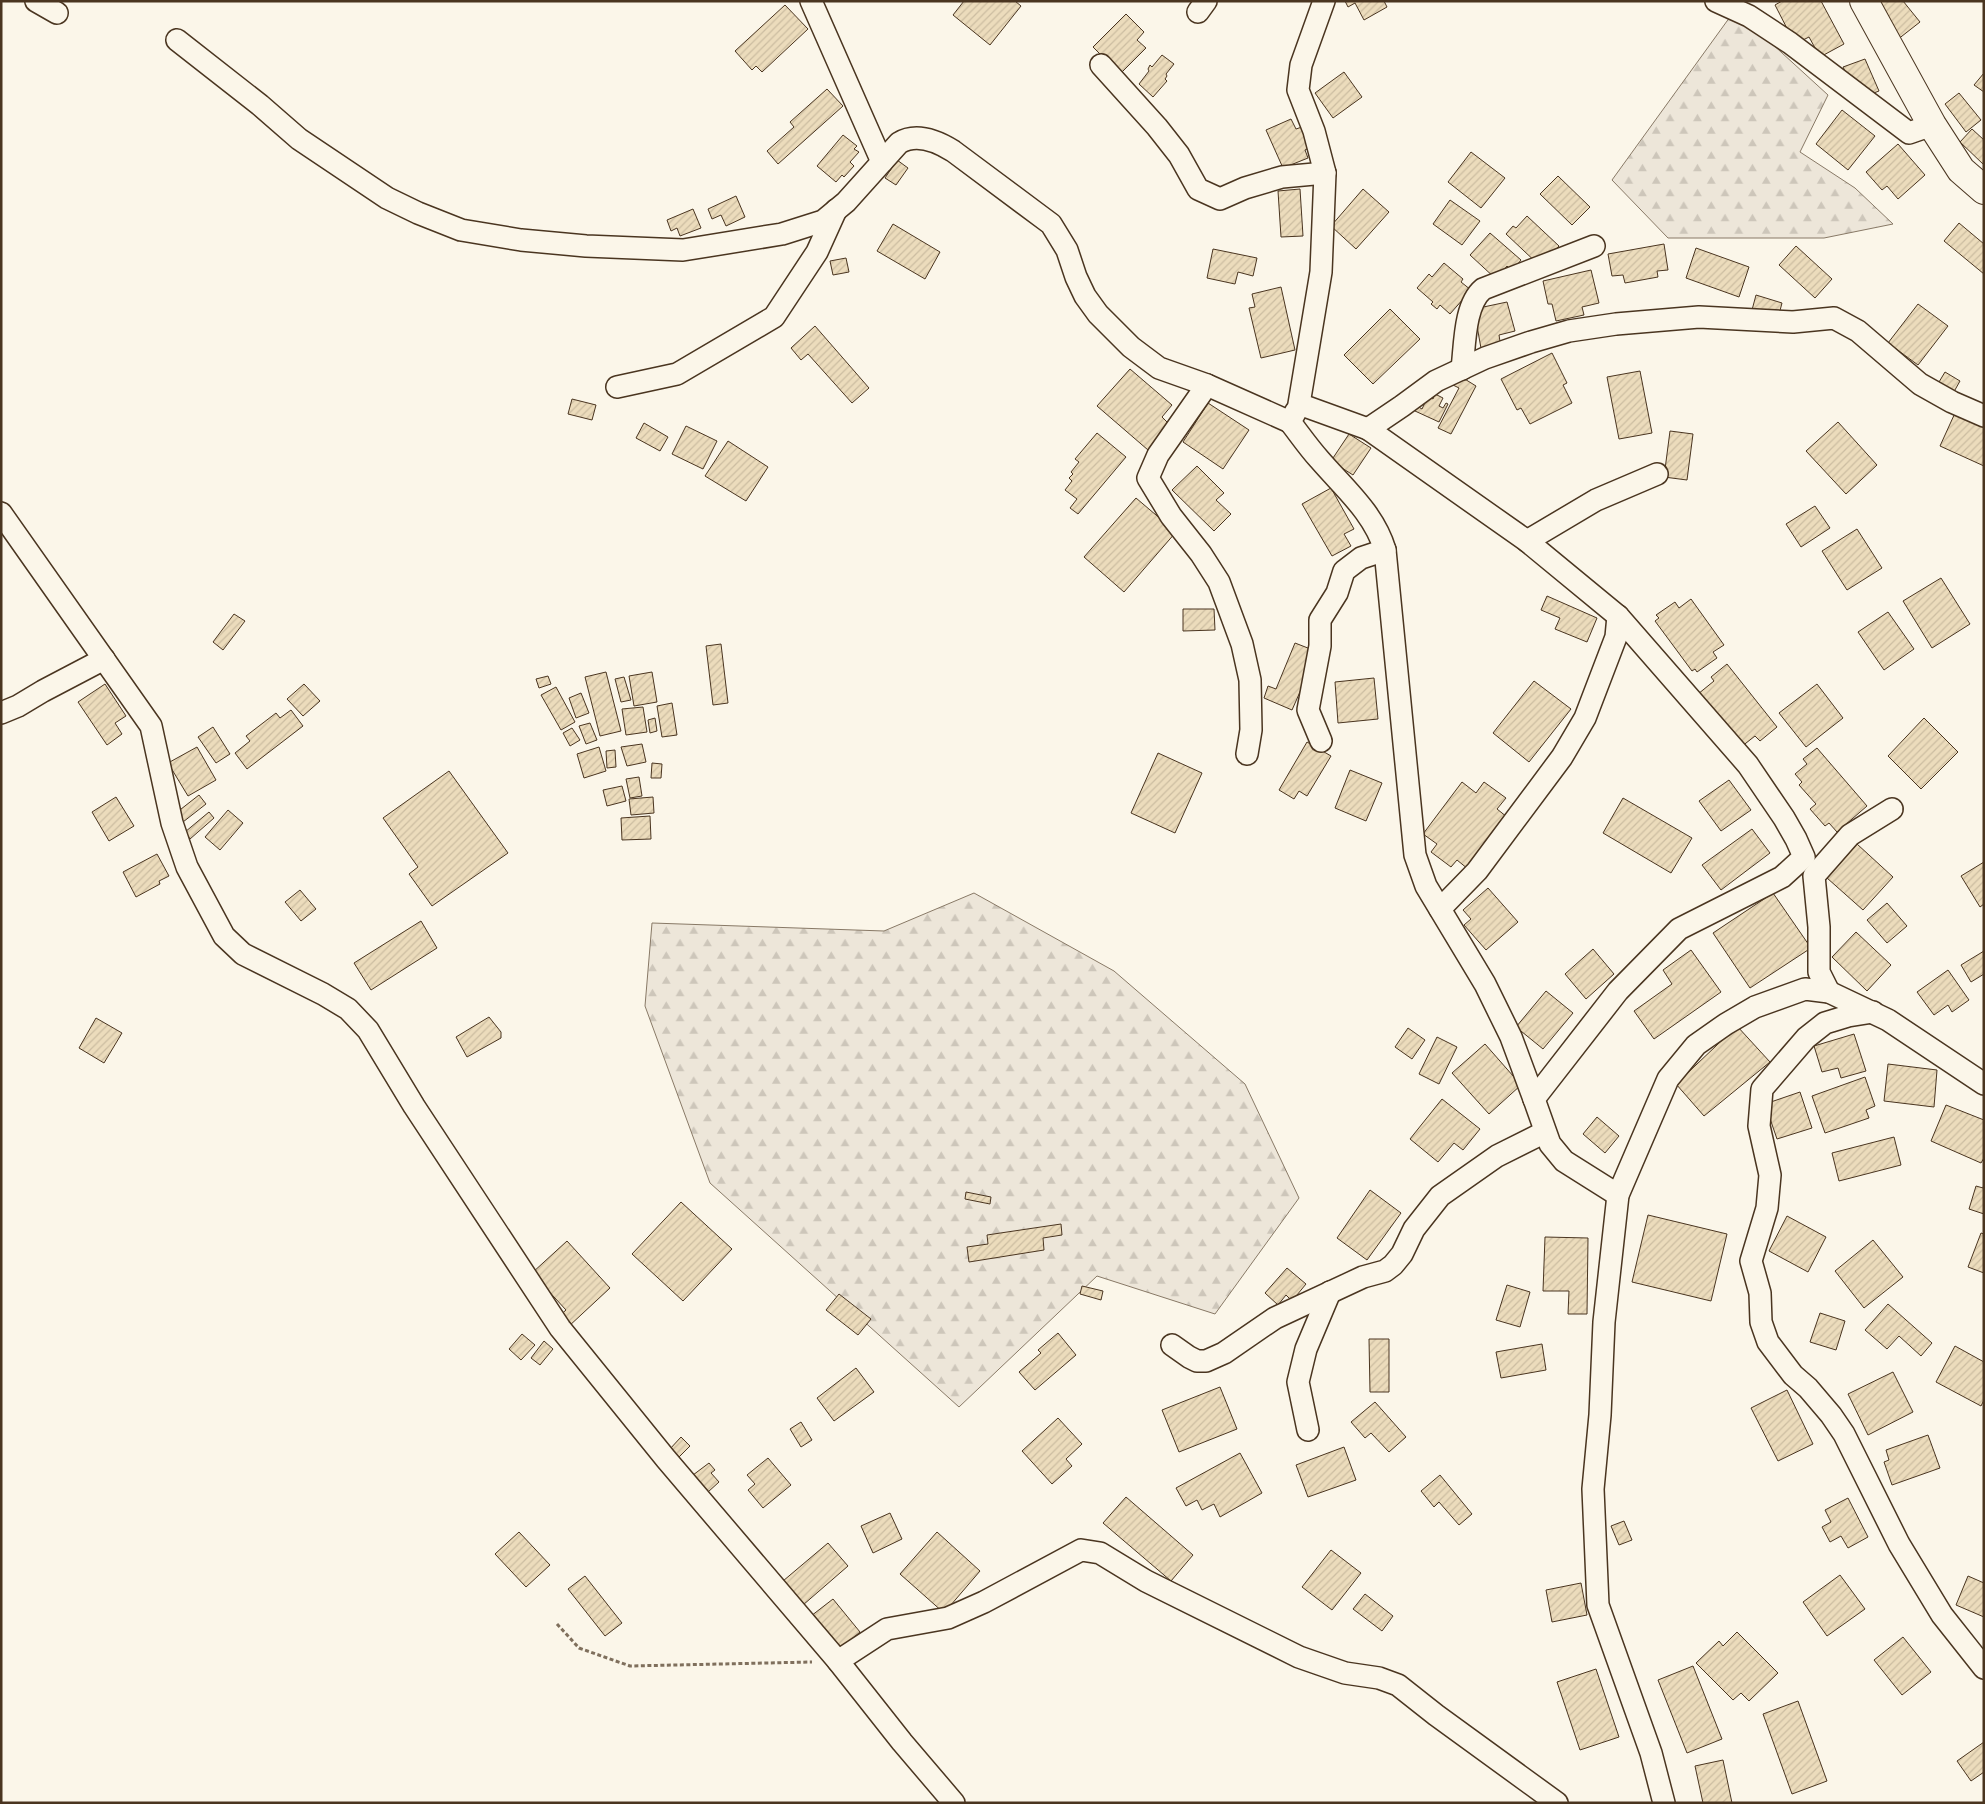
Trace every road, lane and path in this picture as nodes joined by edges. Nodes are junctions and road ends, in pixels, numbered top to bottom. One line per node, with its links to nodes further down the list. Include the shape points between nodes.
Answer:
1 (36, 1): 6 (street)
2 (811, 1): 10 (street)
3 (1324, 1): 11 (street, via 1301,65 1298,90 1314,131)
4 (1716, 1): 9 (street, via 1749,16 1790,43 1909,132)
5 (1864, 1): 9 (main road)
6 (56, 13)
7 (177, 40): 13 (street, via 299,139 337,165 387,198 461,230 586,246 684,250 782,234 823,221)
8 (1101, 65): 11 (street, via 1157,127 1198,189 1220,199 1282,177)
9 (1932, 125): 12 (main road, via 1961,170)
10 (882, 162): 13 (street); 16 (street, via 899,143 913,138 939,142 954,151 1050,224 1067,250 1085,296 1131,348 1159,368)
11 (1325, 173): 18 (street, via 1321,272)
12 (1984, 190)
13 (836, 210): 17 (street, via 817,252 774,317 677,374)
14 (1594, 246): 15 (street, via 1484,289 1475,296)
15 (1462, 369): 19 (street, via 1541,339 1606,325 1699,317 1793,322 1834,318 1858,331 1920,384); 20 (street, via 1436,381)
16 (1206, 385): 18 (street); 29 (street, via 1158,456 1148,478 1219,582 1242,644 1250,680 1251,730)
17 (617, 388)
18 (1295, 413): 20 (street); 24 (street, via 1318,458 1370,518)
19 (1984, 416)
20 (1368, 428): 23 (street)
21 (1657, 474): 23 (street, via 1596,500)
22 (1, 512): 26 (street)
23 (1527, 541): 25 (street)
24 (1386, 550): 28 (street, via 1360,558 1344,571 1337,593 1320,620 1320,646 1308,710); 31 (street, via 1415,855 1426,886)
25 (1618, 616): 31 (street, via 1616,637 1585,718 1562,757 1477,871); 35 (street, via 1748,765 1784,818 1804,857 1782,877 1679,930 1618,991)
26 (104, 660): 27 (street); 42 (street, via 151,726 172,823 187,867 224,936 243,954 348,1009 368,1030 560,1328 672,1467)
27 (1, 713)
28 (1321, 741)
29 (1247, 754)
30 (1892, 809): 32 (street, via 1850,835 1814,876 1819,972)
31 (1440, 909): 35 (street, via 1485,984 1511,1036)
32 (1829, 992): 33 (street); 37 (street, via 1804,989 1764,1003 1726,1024 1696,1046 1668,1079)
33 (1873, 1012): 34 (street); 43 (street, via 1826,1024 1806,1038 1762,1089 1759,1126 1770,1175 1767,1208 1751,1261 1760,1293 1761,1322 1768,1342 1844,1434 1899,1544 1942,1615)
34 (1984, 1084)
35 (1534, 1099): 36 (street)
36 (1545, 1132): 37 (street, via 1564,1161); 38 (street, via 1497,1156 1440,1196 1414,1229 1402,1254 1385,1271)
37 (1618, 1196): 46 (street, via 1604,1322 1593,1489 1598,1605 1651,1753)
38 (1330, 1292): 39 (street, via 1275,1318 1224,1353 1206,1361 1197,1361); 40 (street, via 1306,1349 1298,1382)
39 (1172, 1345)
40 (1308, 1430)
41 (557, 1624): 42 (path, via 579,1648 630,1666)
42 (838, 1661): 44 (street); 45 (street, via 887,1629 948,1618 1081,1550 1100,1553 1146,1581 1299,1657 1398,1685)
43 (1984, 1668)
44 (954, 1803)
45 (1557, 1803)
46 (1664, 1803)

